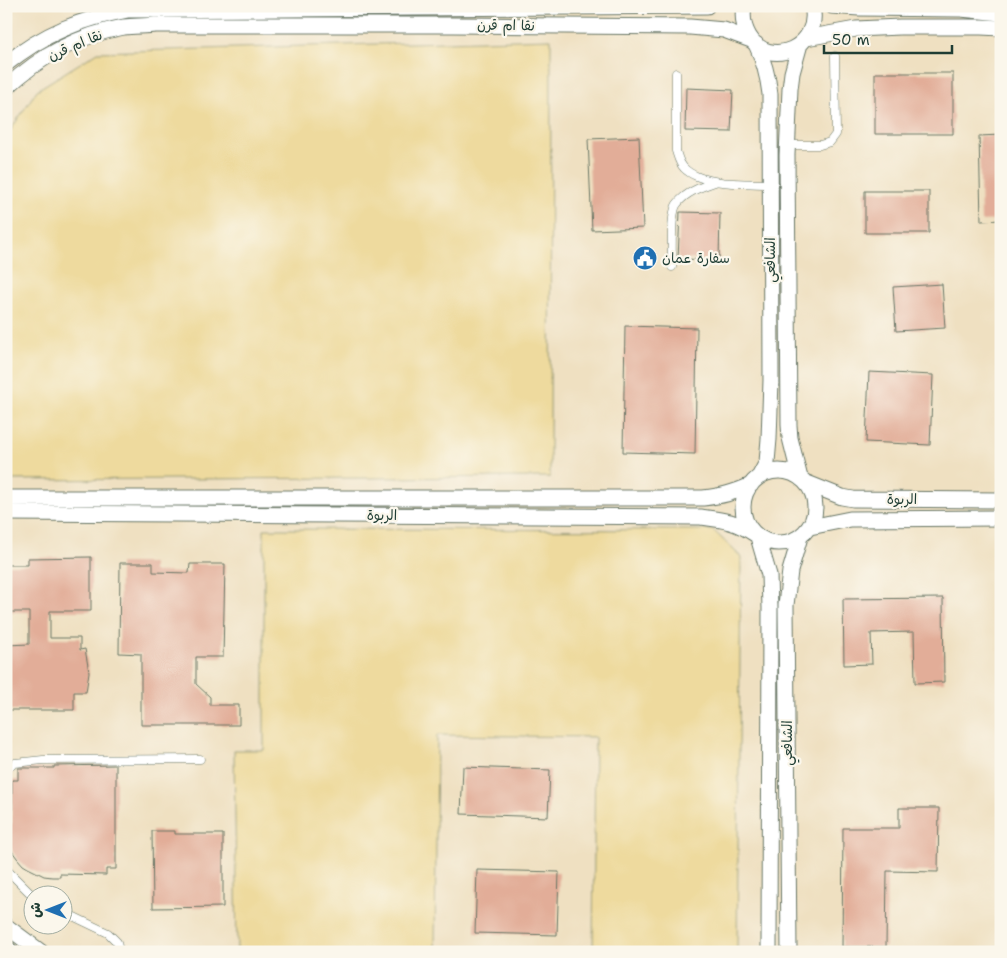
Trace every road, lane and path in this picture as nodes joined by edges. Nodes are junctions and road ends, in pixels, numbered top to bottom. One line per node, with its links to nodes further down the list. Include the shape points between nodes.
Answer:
1 (707, 6): 10 (street, نقا ام قرن, via 128,10 101,15 59,30)
2 (744, 6): 8 (street, الشافعي, via 742,19)
3 (812, 6): 7 (street, الشافعي, via 814,19)
4 (832, 6): 5 (street)
5 (1001, 13)
6 (1001, 28): 7 (street, via 900,26 841,31)
7 (803, 41): 8 (street, نقا ام قرن, via 783,52 764,49); 13 (street, الشافعي, via 792,73)
8 (753, 42): 12 (street, نقا ام قرن, via 724,30 690,27 155,25 95,34 60,48); 15 (street, الشافعي, via 764,62 770,94)
9 (835, 56): 13 (lane, via 836,134 830,142 820,145)
10 (6, 64)
11 (676, 73): 14 (lane, via 676,150 679,162 692,174)
12 (6, 88)
13 (788, 145): 18 (street, الشافعي, via 789,425)
14 (715, 182): 15 (lane); 16 (lane, via 696,189 676,204)
15 (770, 184): 17 (street, الشافعي, via 769,439 767,462)
16 (672, 267)
17 (755, 481): 18 (street, via 769,472 780,471); 19 (street, الربوة, via 723,496 703,498); 24 (street, via 745,494 743,505 748,526)
18 (804, 481): 20 (street, الربوة, via 853,499); 23 (street, via 813,493 815,505 814,516)
19 (6, 498)
20 (1001, 500)
21 (6, 513): 24 (street, الربوة, via 701,517 733,522)
22 (1001, 518): 23 (street, الربوة, via 850,519)
23 (805, 532): 24 (street, via 790,542 780,544); 36 (street, الشافعي, via 790,571 786,605)
24 (756, 536): 35 (street, الشافعي, via 769,575)
25 (200, 759): 26 (lane, via 43,760 15,763)
26 (6, 769)
27 (6, 869): 28 (lane)
28 (23, 886)
29 (72, 916): 34 (lane, via 108,933 117,942)
30 (6, 926): 33 (street)
31 (6, 947): 32 (street)
32 (11, 952)
33 (41, 952)
34 (119, 952)
35 (769, 952)
36 (789, 952)

